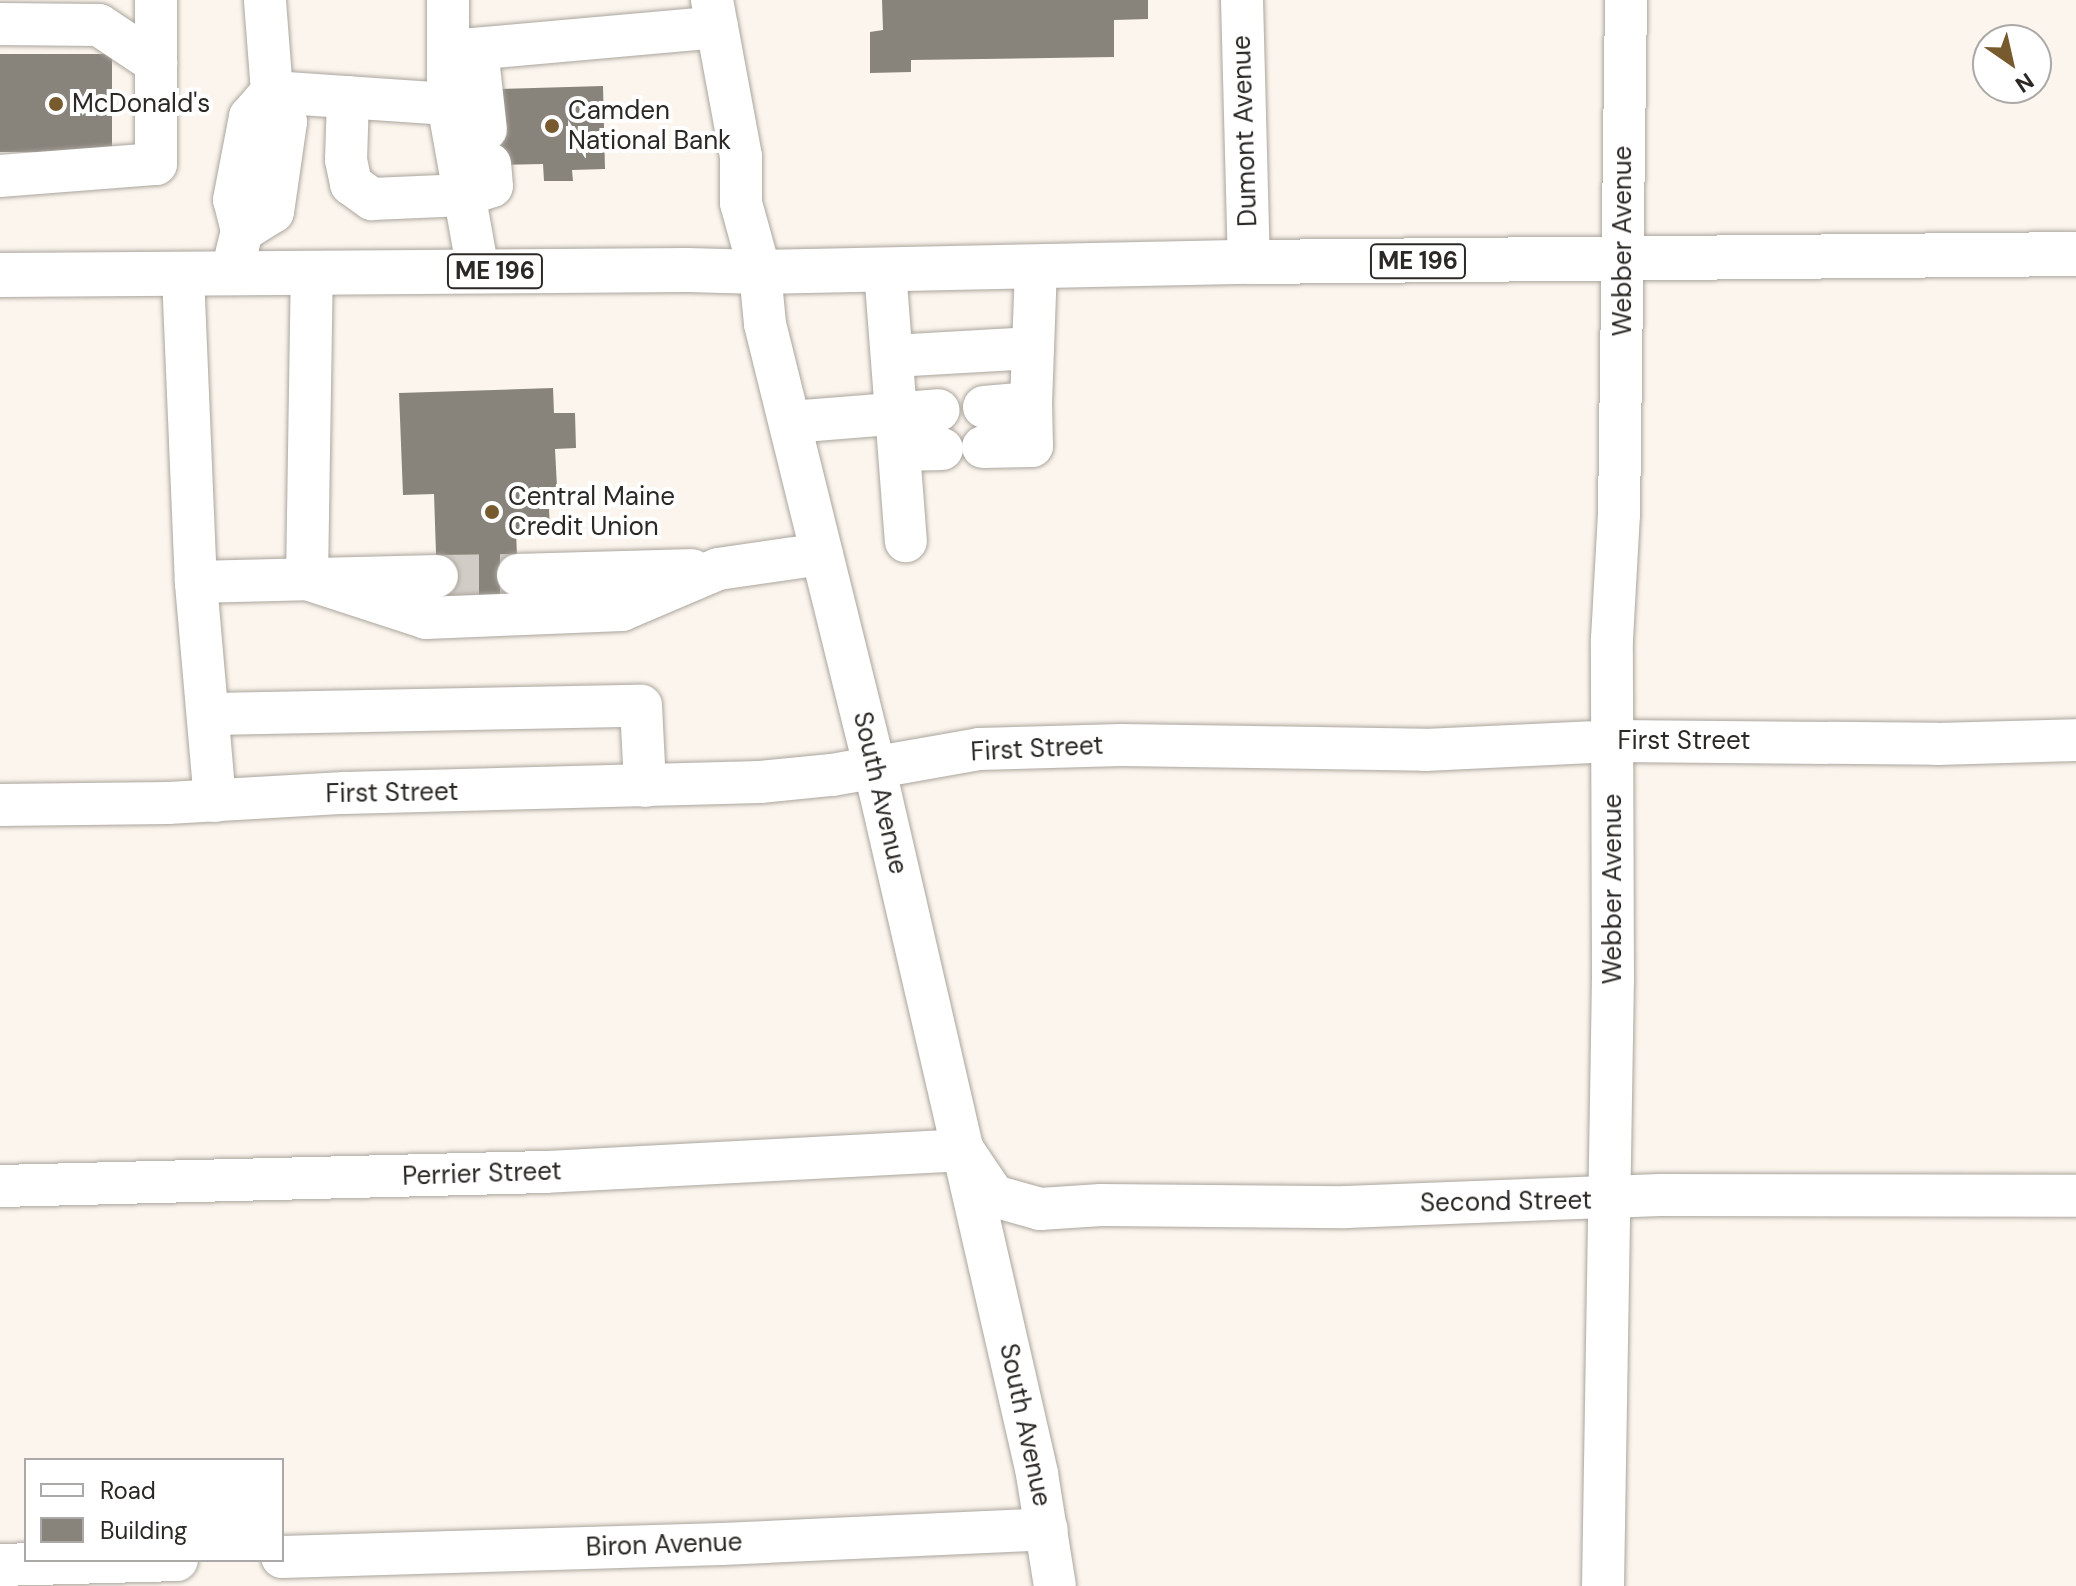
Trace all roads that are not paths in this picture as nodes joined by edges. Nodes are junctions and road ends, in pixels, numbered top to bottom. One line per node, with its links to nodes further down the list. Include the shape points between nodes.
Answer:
1 (156, 0): 10 (street)
2 (265, 0): 11 (street)
3 (448, 0): 9 (street)
4 (1242, 0): 18 (street, Dumont Avenue)
5 (1626, 0): 17 (street, Webber Avenue)
6 (111, 12): 8 (street); 10 (street)
7 (715, 14): 9 (street); 23 (street, South Avenue, via 741,156 741,203)
8 (0, 24)
9 (463, 50): 13 (street); 14 (street)
10 (156, 63): 15 (street, via 156,164)
11 (272, 92): 12 (street); 24 (street, via 250,117 234,200 242,231)
12 (348, 97): 13 (street); 14 (street, via 346,160 351,184 372,199)
13 (448, 104): 14 (street)
14 (480, 163): 21 (street)
15 (0, 176)
16 (2076, 254): 17 (highway, ME 196)
17 (1620, 259): 18 (highway, ME 196); 40 (street, Webber Avenue, via 1624,312)
18 (1249, 262): 19 (highway, ME 196)
19 (1036, 267): 20 (highway, ME 196); 27 (street)
20 (885, 270): 23 (highway, ME 196); 28 (street)
21 (478, 271): 22 (highway, ME 196); 23 (highway, ME 196)
22 (312, 272): 24 (highway, ME 196); 36 (street)
23 (760, 272): 29 (street, South Avenue, via 765,324)
24 (231, 273): 26 (highway, ME 196)
25 (0, 275): 26 (highway, ME 196)
26 (183, 275): 37 (street)
27 (1033, 348): 28 (street); 30 (street, via 1031,403 962,428)
28 (893, 356): 30 (street)
29 (791, 422): 30 (street); 32 (street, South Avenue)
30 (900, 432): 31 (street)
31 (906, 541)
32 (822, 554): 33 (street); 41 (street, South Avenue)
33 (718, 569): 34 (street); 36 (street, via 622,610 426,618)
34 (518, 575)
35 (437, 576): 36 (street)
36 (307, 579): 37 (street)
37 (196, 582): 38 (street)
38 (208, 714): 42 (street, via 641,706); 43 (street)
39 (2076, 740): 40 (street, First Street)
40 (1613, 741): 41 (street, First Street, via 1425,750 1121,745 979,749); 48 (street, Webber Avenue)
41 (874, 766): 42 (street, First Street, via 760,782); 45 (street, South Avenue)
42 (645, 786): 43 (street, First Street)
43 (215, 801): 44 (street, First Street)
44 (0, 805)
45 (963, 1150): 46 (street, Perrier Street, via 545,1172); 48 (street, Second Street, via 994,1196 1040,1209); 49 (street, South Avenue)
46 (0, 1186)
47 (2076, 1196): 48 (street, Second Street, via 1878,1193)
48 (1609, 1200): 54 (street, Webber Avenue)
49 (1047, 1529): 50 (street, Biron Avenue); 53 (street, South Avenue)
50 (284, 1557)
51 (106, 1562): 52 (street)
52 (0, 1565)
53 (1055, 1586)
54 (1603, 1586)

